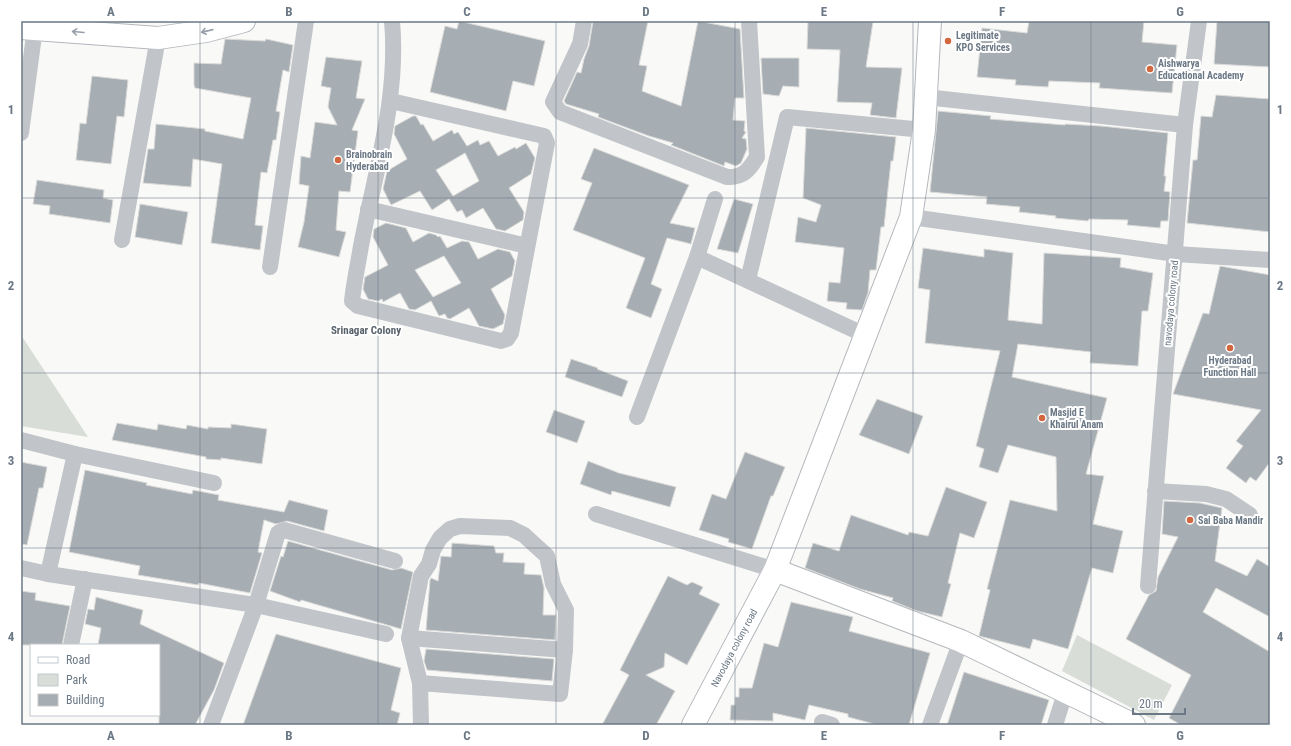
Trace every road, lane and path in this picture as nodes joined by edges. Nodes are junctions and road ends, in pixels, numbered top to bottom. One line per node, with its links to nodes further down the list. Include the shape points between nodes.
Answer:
1 (127, 21): 10 (street, via 159,24)
2 (244, 21): 10 (street, one-way to 10, via 206,31)
3 (306, 21): 24 (street)
4 (392, 21): 12 (street, via 394,44)
5 (584, 21): 6 (street, via 580,44 553,102 560,112 727,177 736,177 749,170 757,157)
6 (749, 21)
7 (930, 21): 11 (street, Navodaya colony road)
8 (1199, 21): 13 (street, navodaya colony road)
9 (28, 28): 10 (street, one-way to 9); 15 (street)
10 (162, 30): 19 (street)
11 (925, 98): 13 (street); 14 (street, Navodaya colony road)
12 (391, 101): 17 (street); 20 (street, via 544,136 547,143)
13 (1185, 125): 21 (street, navodaya colony road)
14 (924, 130): 18 (street, Navodaya colony road); 25 (street, via 787,117)
15 (21, 133)
16 (715, 200): 22 (street)
17 (368, 209): 20 (street); 20 (street, via 352,301 358,306 501,341 507,339 511,333)
18 (910, 217): 21 (street); 26 (street, Navodaya colony road)
19 (122, 240)
20 (527, 246)
21 (1176, 254): 23 (street); 31 (street, navodaya colony road)
22 (697, 257): 25 (street); 27 (street)
23 (1270, 260)
24 (270, 267)
25 (748, 280): 26 (street)
26 (865, 335): 36 (street, Navodaya colony road)
27 (637, 417)
28 (21, 440): 29 (street)
29 (75, 454): 30 (street); 37 (street)
30 (214, 483)
31 (1155, 491): 33 (street, via 1206,494 1226,499); 39 (street, navodaya colony road)
32 (596, 514): 36 (street)
33 (1250, 515)
34 (395, 561): 40 (street, via 280,531 275,539)
35 (21, 568): 37 (street)
36 (776, 570): 43 (street); 50 (street, Navodaya colony road)
37 (48, 574): 38 (street)
38 (85, 579): 40 (street); 44 (street)
39 (1148, 586)
40 (256, 605): 41 (street); 48 (street)
41 (386, 634)
42 (409, 638): 45 (street); 45 (street, via 421,576 440,538 450,529 460,526 510,528 524,535 547,556 553,584 566,610); 46 (street)
43 (961, 642): 47 (street); 51 (street)
44 (70, 644)
45 (566, 650): 46 (street, via 560,694)
46 (420, 683): 49 (street)
47 (1065, 693): 52 (street); 53 (street)
48 (211, 725)
49 (421, 725)
50 (693, 725)
51 (930, 725)
52 (1055, 725)
53 (1134, 725)

